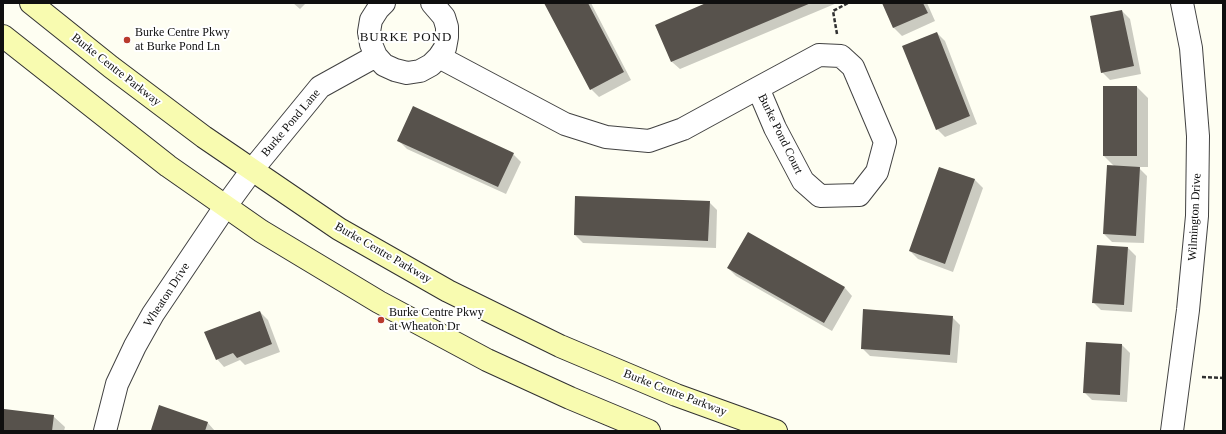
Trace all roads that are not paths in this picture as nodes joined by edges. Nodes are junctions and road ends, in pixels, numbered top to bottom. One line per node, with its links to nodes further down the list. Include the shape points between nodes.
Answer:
1 (31, 3): 9 (main road, Burke Centre Parkway, via 111,67)
2 (384, 3): 6 (street, via 371,20 369,32)
3 (432, 3): 7 (street, via 444,17 447,27 445,48)
4 (1182, 3): 14 (street, Wilmington Drive, via 1190,48 1198,136 1197,216)
5 (3, 36): 10 (main road, via 168,166)
6 (376, 56): 7 (street, via 384,65 407,73 420,71); 9 (street, Burke Pond Lane, via 320,87)
7 (439, 57): 8 (street, Burke Pond Court, via 565,124 606,137 649,141 683,129)
8 (758, 88): 8 (street, Burke Pond Court, via 775,128 803,181 820,196 859,195 876,172 885,142 852,67 841,56 819,55)
9 (252, 170): 10 (street, Wheaton Drive); 13 (main road, Burke Centre Parkway, via 339,229 448,291 560,346 676,395)
10 (225, 207): 11 (street, Wheaton Drive, via 134,346 117,384); 12 (main road, via 260,231 392,310 487,360)
11 (105, 431)
12 (649, 431)
13 (776, 431)
14 (1172, 431)

